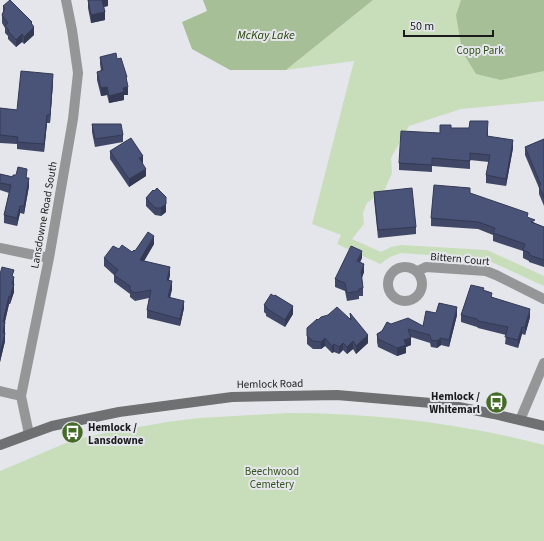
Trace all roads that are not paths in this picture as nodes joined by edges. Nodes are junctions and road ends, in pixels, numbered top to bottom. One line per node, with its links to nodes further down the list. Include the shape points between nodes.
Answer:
1 (66, 0): 3 (street, Lansdowne Road South, via 78,73 73,119)
2 (0, 248): 3 (street)
3 (49, 258): 8 (street, Lansdowne Road South)
4 (418, 271): 5 (street, Bittern Court, via 426,268 486,271)
5 (544, 299)
6 (544, 363): 9 (street)
7 (0, 391): 8 (street)
8 (21, 396): 11 (street, Lansdowne Road South)
9 (520, 420): 10 (main road, Hemlock Road); 11 (main road, Hemlock Road, via 443,404 337,395 232,397 119,412 76,420)
10 (544, 426)
11 (29, 434): 12 (main road, Hemlock Road)
12 (0, 444)

